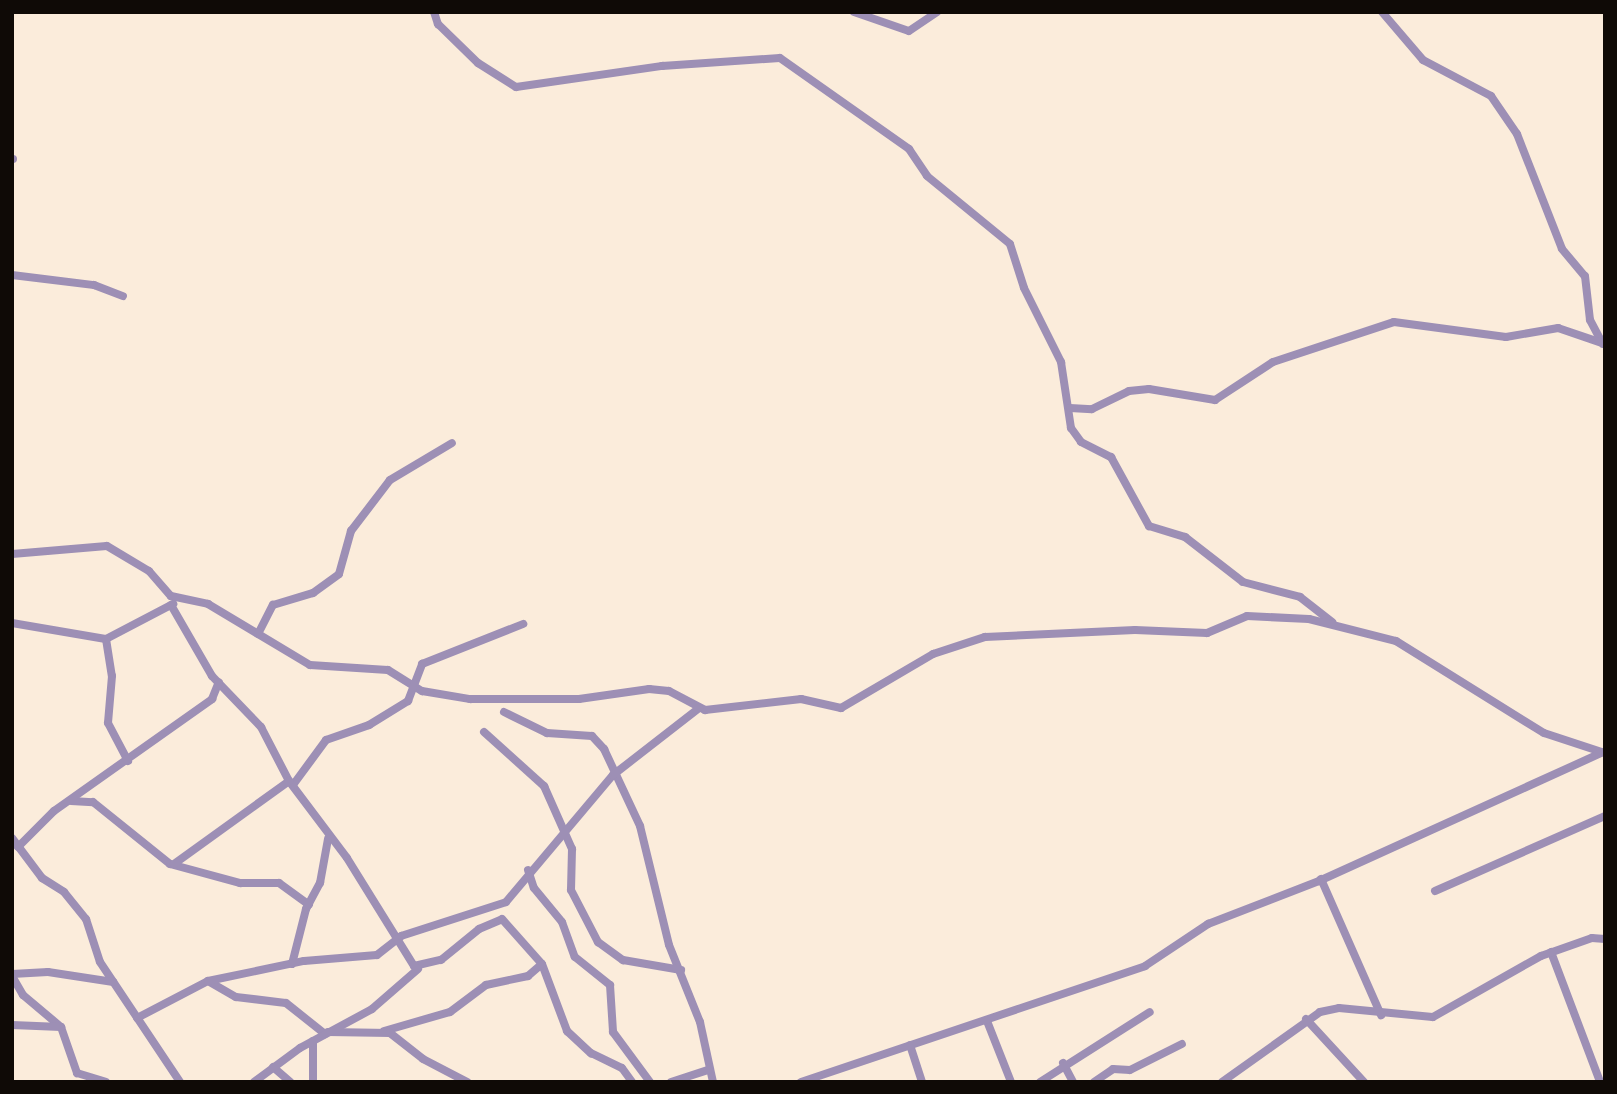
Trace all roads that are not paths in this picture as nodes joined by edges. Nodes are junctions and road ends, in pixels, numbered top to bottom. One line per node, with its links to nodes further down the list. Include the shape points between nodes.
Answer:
1 (434, 12): 8 (street, via 445,32 478,63 516,87 673,64 780,58 909,149 927,176 1010,244 1024,288 1061,362)
2 (854, 12): 3 (street, via 909,31)
3 (937, 12)
4 (1382, 12): 7 (street, via 1423,60 1491,96 1517,134 1562,249 1584,273 1590,320)
5 (12, 275): 6 (street, via 94,285)
6 (123, 296)
7 (1604, 344): 8 (street, via 1558,328 1496,337 1394,322 1273,362 1215,400 1149,389 1129,391 1092,409)
8 (1070, 408): 15 (street, via 1073,432 1111,457 1149,526 1185,537 1242,582 1300,597)
9 (453, 443): 16 (street, via 390,480 351,531 340,575 313,593 276,603)
10 (12, 554): 11 (street, via 107,546 149,571 171,596)
11 (183, 598): 12 (street); 16 (street, via 208,604)
12 (171, 605): 17 (street); 18 (street)
13 (12, 624): 17 (street)
14 (523, 624): 19 (street, via 434,657 422,664)
15 (1337, 626): 20 (street, via 1309,618 1247,616 1207,633 1136,630 985,638 933,654 841,708 801,699 733,711); 23 (street, via 1396,641 1544,733)
16 (258, 634): 19 (street, via 317,668 388,670)
17 (106, 639): 24 (street, via 112,684 108,723)
18 (219, 682): 24 (street, via 212,699); 26 (street, via 261,727)
19 (414, 685): 20 (street, via 470,699 579,699 660,690); 26 (street, via 408,701 392,713 326,740)
20 (699, 708): 25 (street)
21 (504, 712): 25 (street, via 548,733 592,736 604,749)
22 (484, 732): 29 (street, via 512,762 540,780)
23 (1604, 753): 34 (street)
24 (128, 761): 27 (street)
25 (613, 775): 29 (street); 43 (street, via 640,826 669,945)
26 (291, 783): 30 (street); 32 (street)
27 (71, 801): 31 (street, via 37,823); 32 (street, via 93,802)
28 (1605, 816): 35 (street)
29 (562, 829): 33 (street); 43 (street, via 573,856 570,885 598,943 623,960)
30 (328, 839): 36 (street, via 320,883); 38 (street, via 347,858)
31 (15, 846): 46 (street, via 86,919 100,962)
32 (174, 864): 36 (street, via 240,883 279,883)
33 (528, 870): 38 (street, via 506,902 456,915); 69 (street, via 534,888 562,922 575,957 610,985 613,1032)
34 (1321, 879): 48 (street); 51 (street, via 1208,923 1145,966)
35 (1435, 891)
36 (309, 905): 40 (street)
37 (1605, 939): 39 (street)
38 (394, 942): 40 (street, via 377,955); 42 (street)
39 (1551, 952): 48 (street, via 1437,1015); 80 (street)
40 (292, 964): 45 (street)
41 (542, 964): 42 (street, via 502,919); 54 (street, via 528,976 486,985 450,1012); 68 (street, via 567,1031 591,1053 622,1068)
42 (418, 968): 55 (street, via 372,1009)
43 (681, 970): 61 (street, via 700,1021)
44 (14, 973): 46 (street); 53 (street, via 23,996)
45 (208, 981): 49 (street); 55 (street, via 236,997 286,1003)
46 (113, 982): 49 (street)
47 (1150, 1012): 59 (street)
48 (1381, 1015): 50 (street, via 1339,1008)
49 (137, 1017): 63 (street)
50 (1306, 1019): 78 (street); 79 (street)
51 (987, 1021): 58 (street); 74 (street)
52 (12, 1025): 53 (street)
53 (61, 1027): 62 (street, via 77,1073)
54 (384, 1031): 55 (street); 67 (street)
55 (327, 1033): 56 (street)
56 (313, 1041): 60 (street); 66 (street)
57 (1182, 1044): 77 (street, via 1130,1070 1113,1069)
58 (910, 1045): 72 (street); 73 (street)
59 (1063, 1063): 75 (street); 76 (street)
60 (273, 1067): 64 (street); 65 (street)
61 (709, 1070): 70 (street); 71 (street)
62 (106, 1082)
63 (180, 1082)
64 (254, 1082)
65 (290, 1082)
66 (313, 1082)
67 (467, 1082)
68 (632, 1082)
69 (650, 1082)
70 (671, 1082)
71 (713, 1082)
72 (801, 1082)
73 (922, 1082)
74 (1011, 1082)
75 (1040, 1082)
76 (1073, 1082)
77 (1094, 1082)
78 (1222, 1082)
79 (1364, 1082)
80 (1600, 1082)

